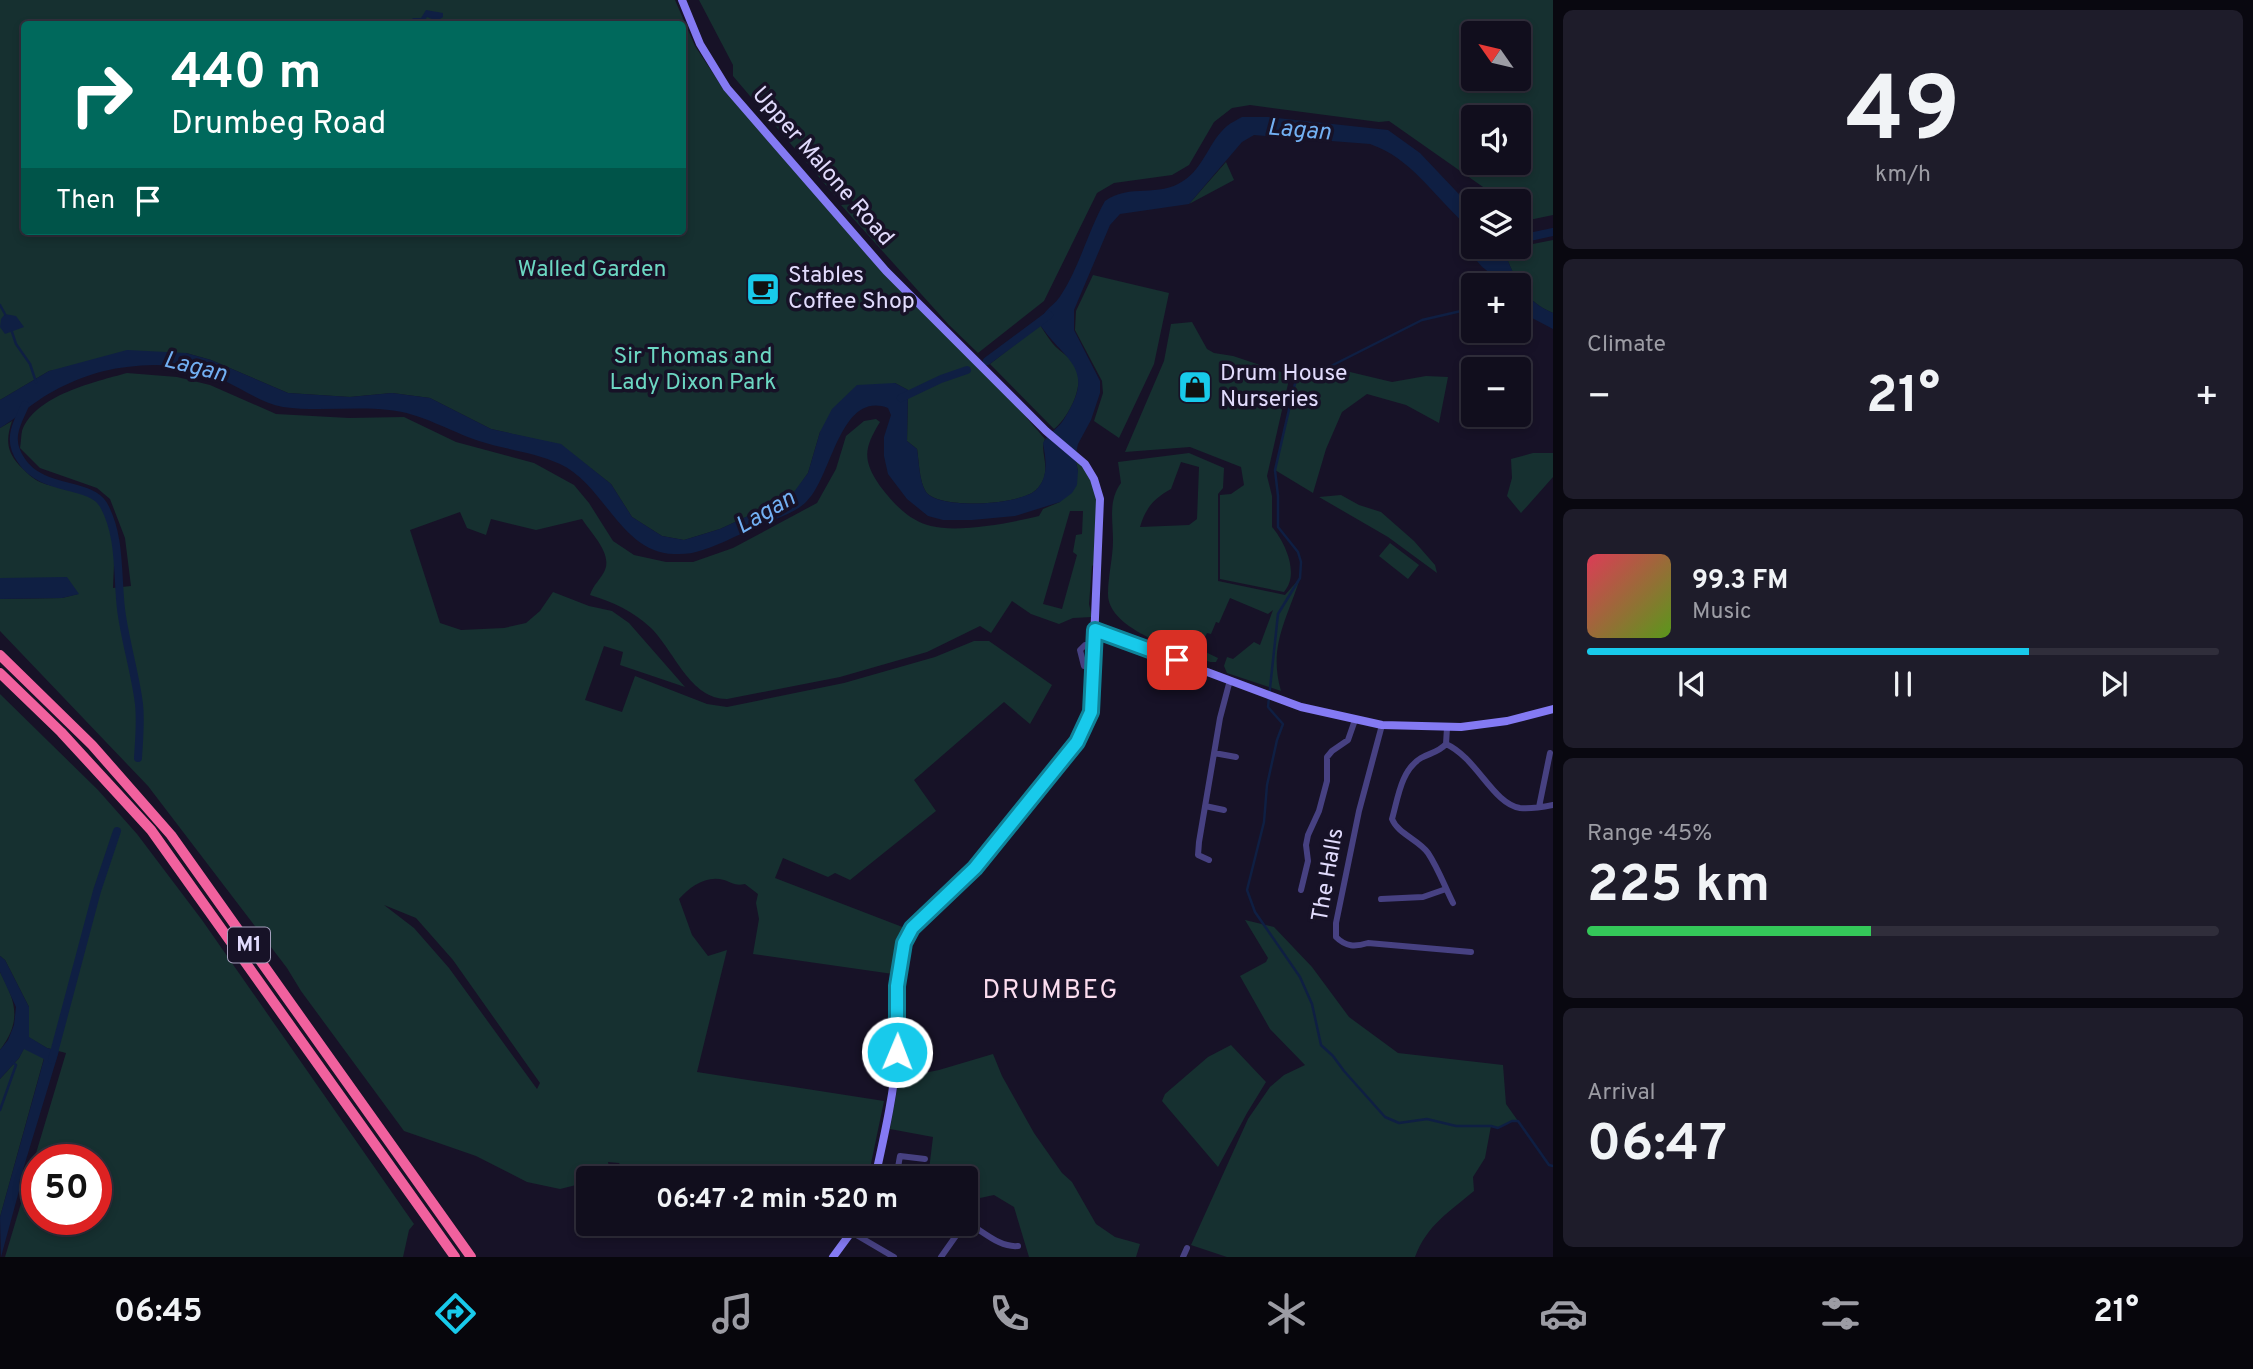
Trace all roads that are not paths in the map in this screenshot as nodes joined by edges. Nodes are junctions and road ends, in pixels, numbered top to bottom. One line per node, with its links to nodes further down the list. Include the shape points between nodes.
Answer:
1 (682, 0): 2 (main road, Upper Malone Road, via 700,44 727,88 886,271 1085,464 1100,499)
2 (1095, 630): 3 (main road); 7 (main road)
3 (1095, 645): 5 (street, via 1080,650); 27 (main road, via 1091,712 1077,742 975,868 912,928 904,943 897,986 897,1052)
4 (0, 655): 36 (highway, M1, via 93,745 171,835)
5 (1084, 666)
6 (0, 673): 35 (highway, M1, via 151,830)
7 (1230, 680): 9 (main road, via 1315,711); 13 (street)
8 (1553, 709): 11 (main road, via 1507,721)
9 (1355, 720): 10 (main road); 22 (street, via 1348,740 1327,757 1327,780 1308,835)
10 (1382, 725): 11 (main road); 25 (street, The Halls, via 1359,811 1336,937 1353,947 1368,943)
11 (1447, 728): 12 (street)
12 (1446, 744): 18 (street, via 1465,755 1505,803); 21 (street, via 1408,771 1394,824 1428,853)
13 (1214, 753): 15 (street); 16 (street)
14 (1550, 753): 18 (street)
15 (1236, 757)
16 (1205, 806): 19 (street); 20 (street, via 1198,855)
17 (1553, 806): 18 (street)
18 (1539, 807)
19 (1224, 810)
20 (1209, 860)
21 (1446, 888): 23 (street, via 1423,897); 24 (street)
22 (1301, 890)
23 (1381, 899)
24 (1452, 903)
25 (1471, 953)
26 (925, 1159): 28 (street, via 900,1156)
27 (878, 1166)
28 (898, 1166)
29 (978, 1230): 33 (street, via 1010,1247)
30 (850, 1236): 37 (main road)
31 (858, 1236): 38 (street)
32 (956, 1236): 39 (street)
33 (1018, 1246)
34 (1187, 1248): 40 (street)
35 (455, 1257)
36 (471, 1257)
37 (833, 1257)
38 (894, 1257)
39 (941, 1257)
40 (1183, 1257)

